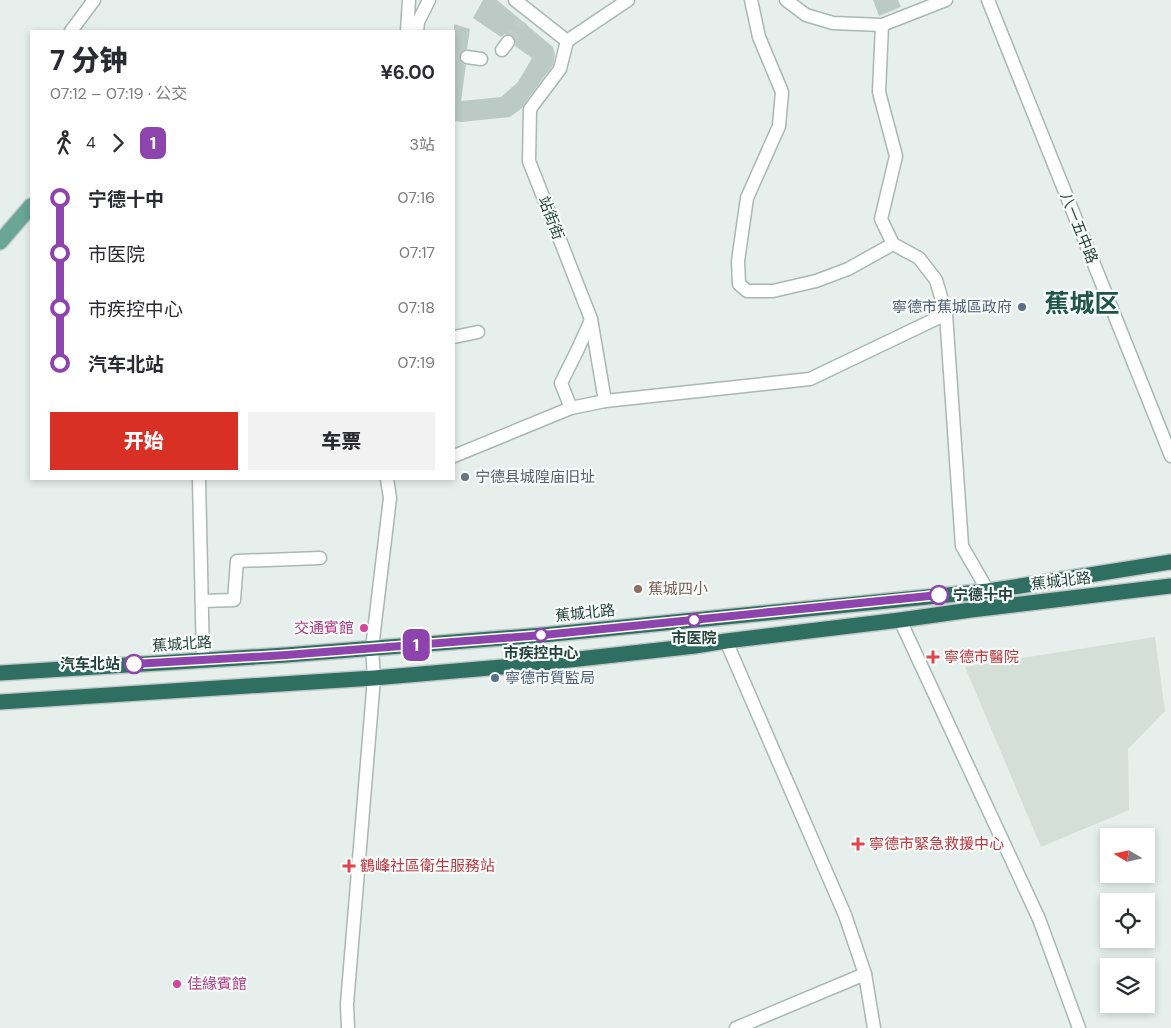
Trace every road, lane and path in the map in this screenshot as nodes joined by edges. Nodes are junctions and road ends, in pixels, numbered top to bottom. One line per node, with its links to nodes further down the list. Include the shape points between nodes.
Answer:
1 (94, 0): 11 (street)
2 (409, 0): 12 (street)
3 (429, 0): 13 (street)
4 (515, 0): 14 (street, via 525,16)
5 (628, 0): 14 (street)
6 (751, 0): 19 (street, via 759,37 782,92 779,126 747,198 738,261 739,284 746,291 773,291 816,281 848,269)
7 (786, 0): 10 (street, via 806,15 832,23)
8 (946, 0): 10 (street)
9 (988, 0): 27 (street, 八一五中路)
10 (882, 25): 19 (street, via 879,92 896,156 881,219)
11 (72, 30)
12 (407, 30)
13 (417, 30)
14 (567, 41): 21 (street, 站街街, via 560,69 530,109 529,161)
15 (467, 57): 16 (street)
16 (481, 59)
17 (30, 207): 18 (main road)
18 (0, 242)
19 (893, 244): 20 (street, via 919,258 936,280)
20 (946, 314): 24 (street, via 810,380); 33 (street, via 962,546)
21 (591, 319): 24 (street, 站街街); 25 (street, via 561,383)
22 (478, 332): 23 (street)
23 (455, 338)
24 (605, 401): 25 (street)
25 (572, 408): 26 (street)
26 (455, 456)
27 (1171, 456)
28 (199, 480): 34 (street)
29 (391, 480): 37 (street)
30 (320, 558): 34 (street, via 237,560 234,600)
31 (1171, 562): 33 (highway, 蕉城北路)
32 (1171, 586): 35 (highway, 蕉城北路)
33 (988, 591): 37 (highway, 蕉城北路, via 543,635)
34 (202, 601): 38 (street)
35 (900, 620): 36 (highway, 蕉城北路); 46 (street, via 1039,919)
36 (726, 641): 40 (highway, 蕉城北路, via 525,665); 42 (street, via 845,915)
37 (372, 648): 38 (highway, 蕉城北路); 40 (street)
38 (203, 660): 39 (highway, 蕉城北路)
39 (0, 673)
40 (374, 678): 41 (highway, 蕉城北路); 43 (street, via 347,1004)
41 (0, 702)
42 (865, 974): 44 (street); 45 (street)
43 (348, 1028)
44 (736, 1028)
45 (874, 1028)
46 (1079, 1028)

